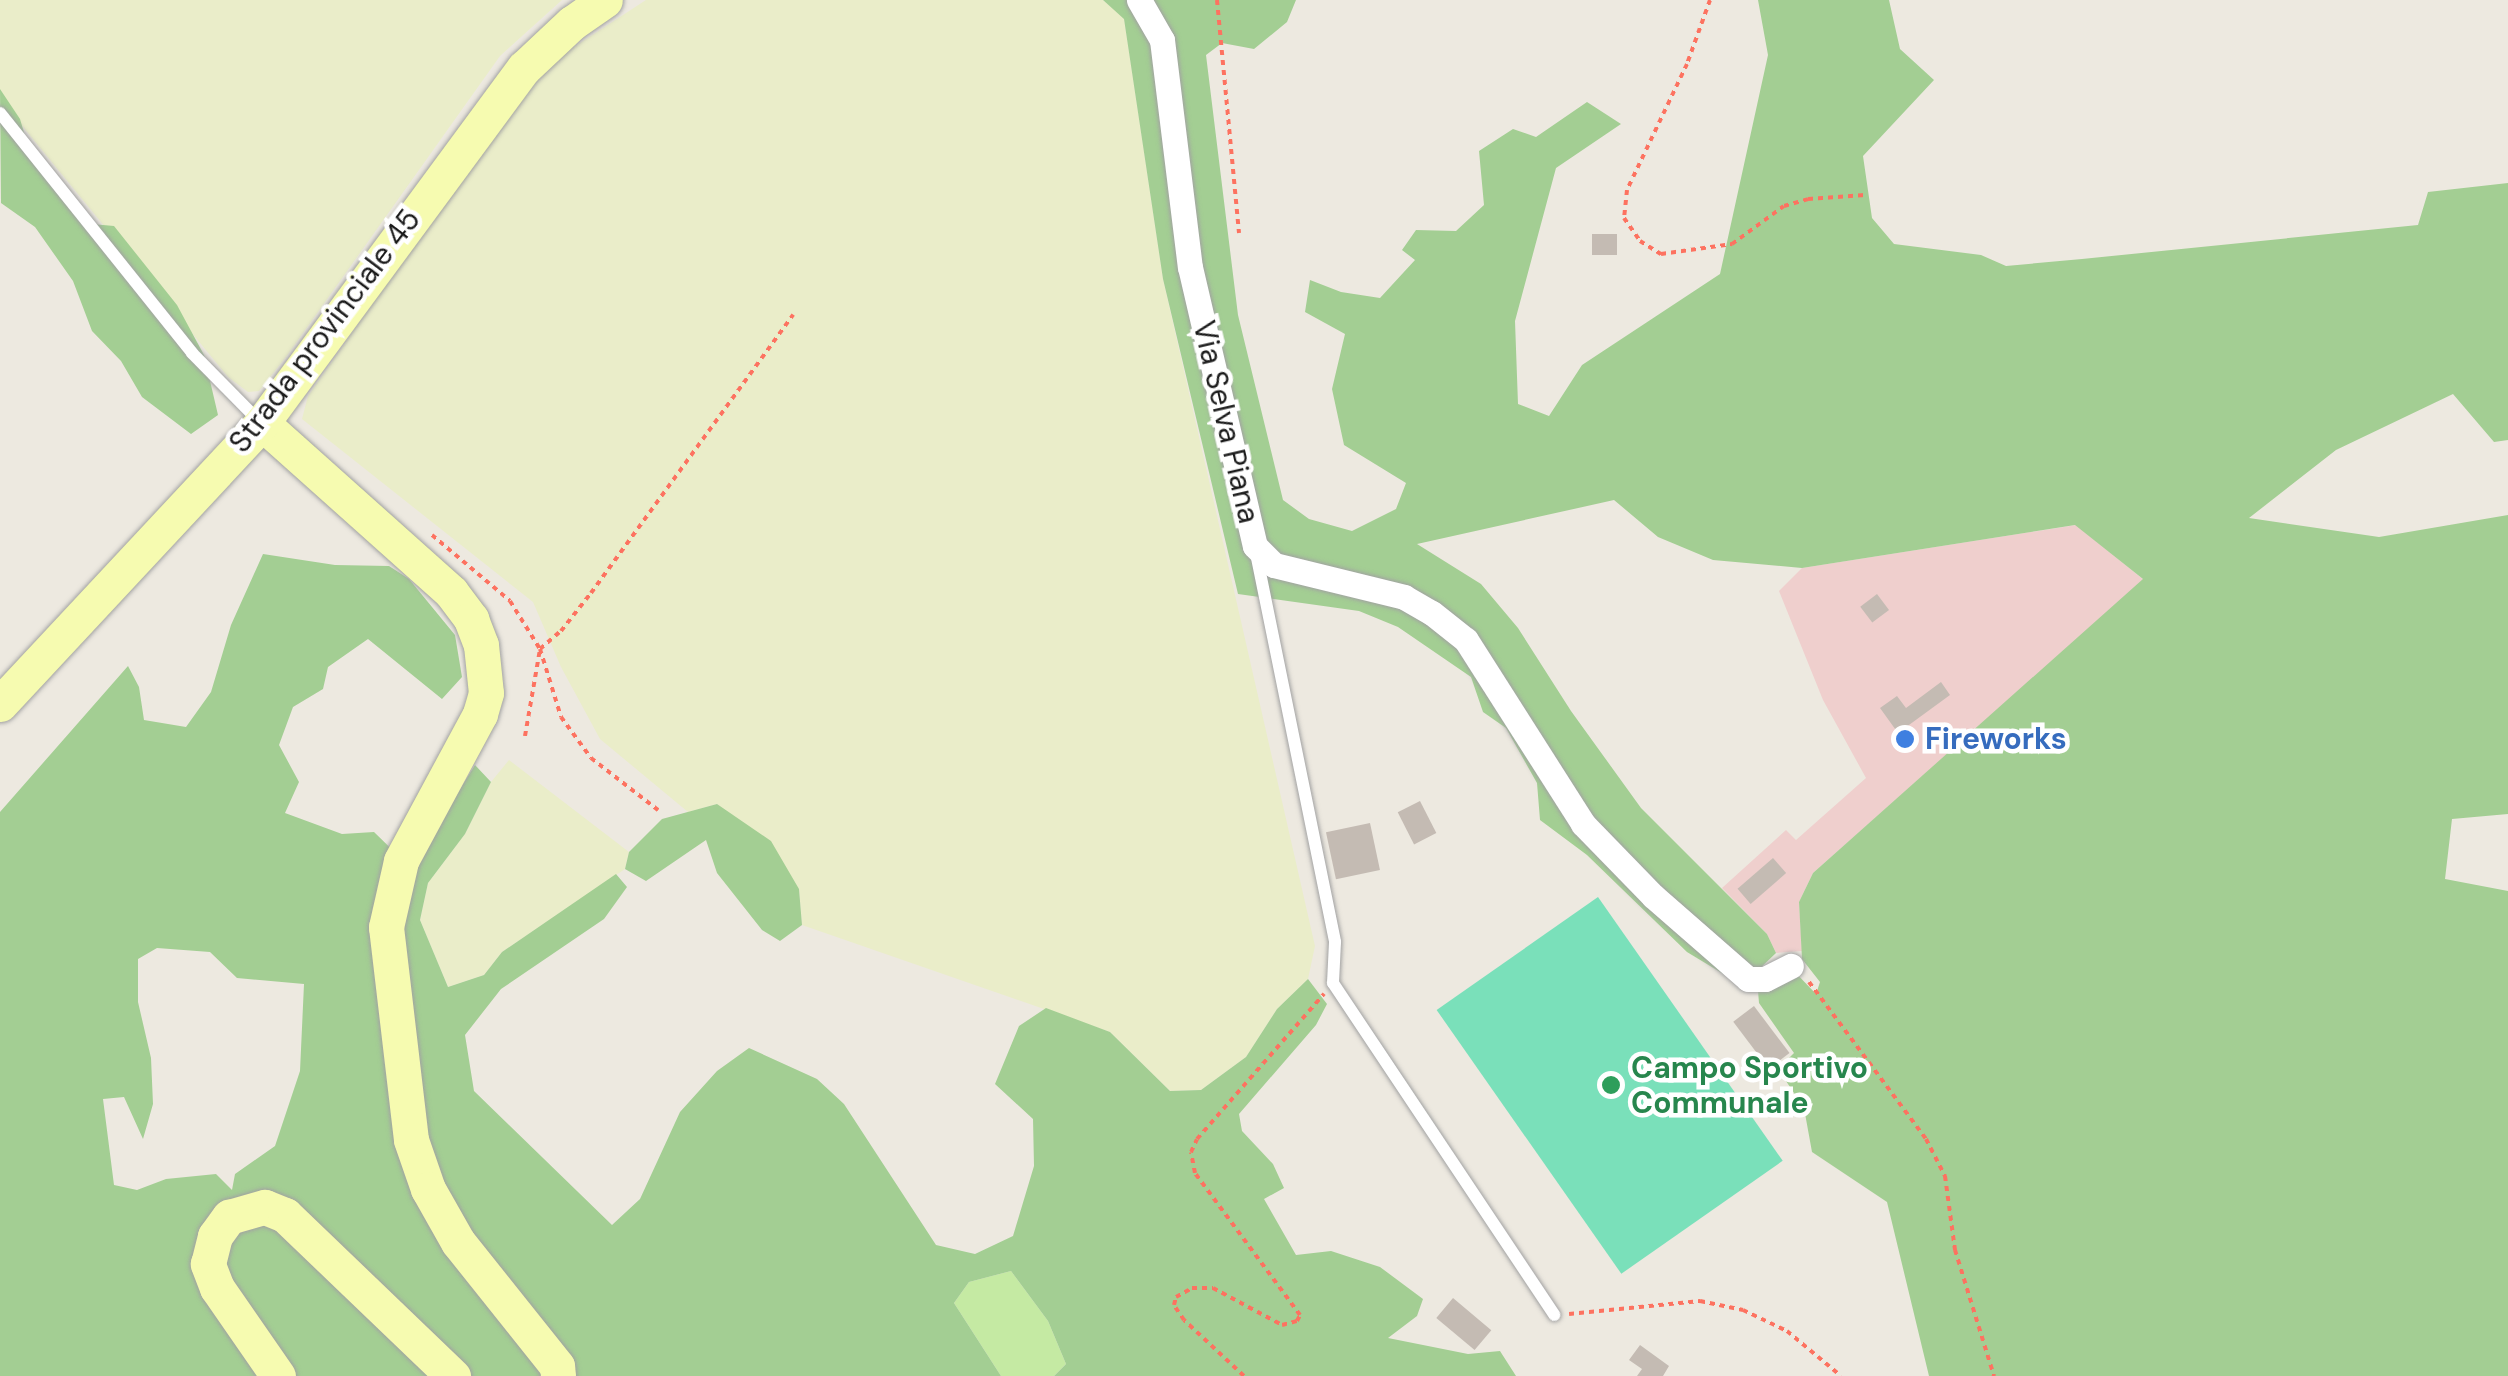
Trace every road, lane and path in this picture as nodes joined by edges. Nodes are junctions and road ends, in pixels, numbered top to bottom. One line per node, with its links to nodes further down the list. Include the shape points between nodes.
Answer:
1 (605, 0): 9 (street, Strada provinciale 45, via 524,68 481,121)
2 (1139, 0): 10 (street, Via Selva Piana, via 1162,40 1190,267)
3 (1217, 0): 7 (path)
4 (1710, 0): 6 (path, via 1627,190 1624,218 1640,241 1662,254 1732,244 1784,206)
5 (0, 113): 9 (lane, via 192,353)
6 (1865, 194)
7 (1239, 233)
8 (793, 315): 12 (path, via 591,593 540,648)
9 (262, 424): 11 (street, Strada provinciale 45); 18 (street, via 436,578 471,618 481,645 486,693 480,714 401,861 386,926 411,1140 428,1189 458,1242 557,1366)
10 (1255, 546): 13 (street, Via Selva Piana, via 1274,565 1297,573 1404,597 1466,640 1582,824 1734,970 1748,979); 14 (lane, via 1335,942)
11 (0, 704)
12 (525, 736)
13 (1781, 970): 21 (path, via 1801,972 1938,1164 1954,1250)
14 (1333, 983): 15 (lane); 19 (path, via 1191,1152 1195,1173 1300,1315 1282,1325 1213,1288 1183,1291 1174,1305)
15 (1554, 1315): 20 (path, via 1700,1301 1743,1310 1787,1330)
16 (278, 1376): 17 (street, via 217,1288 208,1264 229,1217 265,1207 285,1215)
17 (453, 1376)
18 (558, 1376)
19 (1244, 1376)
20 (1841, 1376)
21 (1994, 1376)

